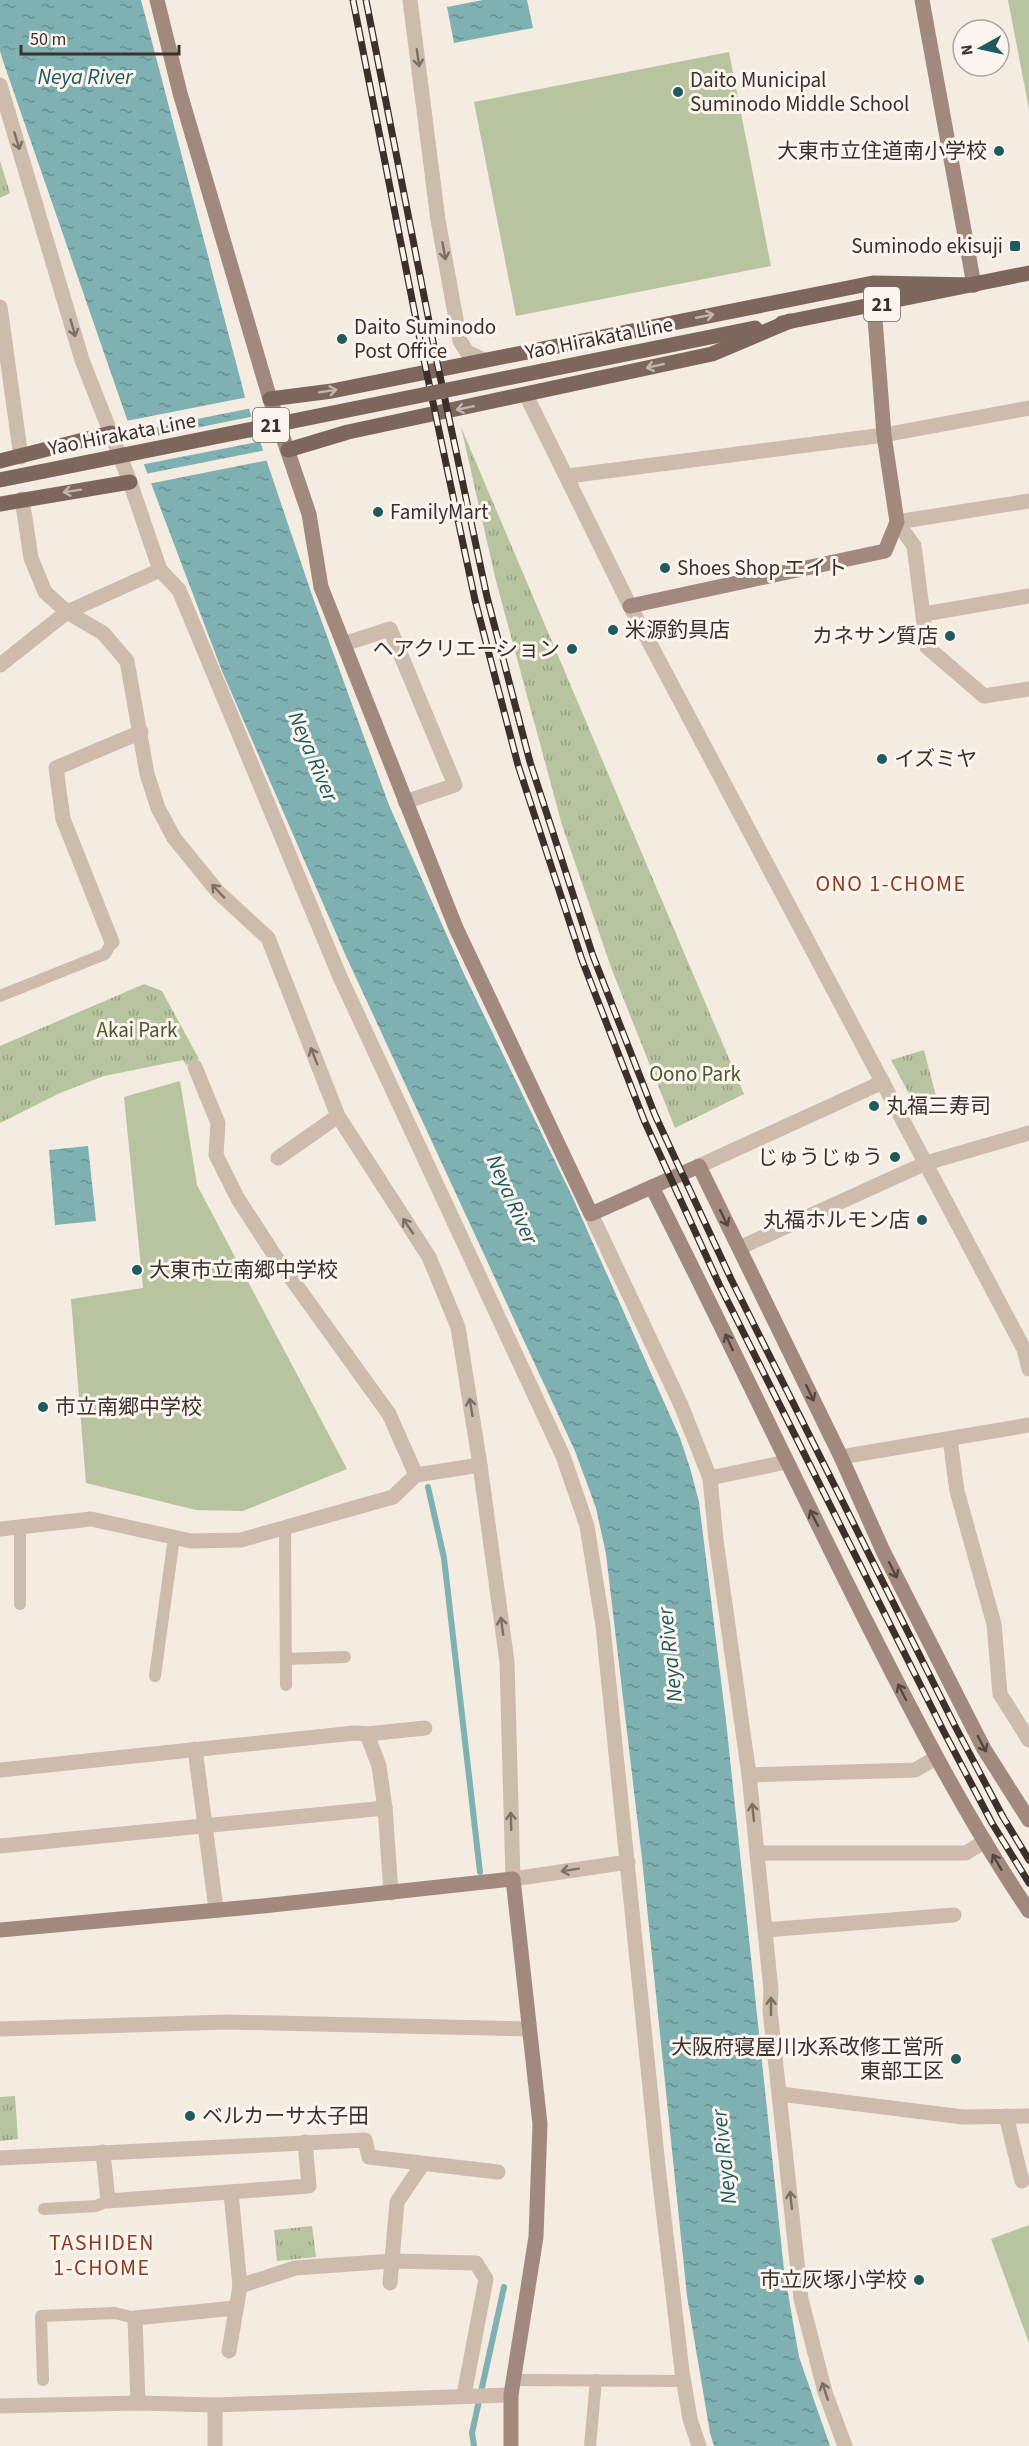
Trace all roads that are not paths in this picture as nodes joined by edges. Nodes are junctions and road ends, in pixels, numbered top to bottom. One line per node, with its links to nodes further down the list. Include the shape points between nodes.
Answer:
1 (157, 0): 12 (street, via 180,93)
2 (410, 0): 10 (street, one-way to 10, via 438,220 460,341 467,352)
3 (922, 0): 6 (street)
4 (0, 85): 15 (street, one-way to 15, via 82,360)
5 (1029, 273): 6 (main road, Yao Hirakata Line / 21)
6 (974, 285): 8 (main road, Yao Hirakata Line / 21); 10 (main road, one-way to 6, via 873,283)
7 (0, 306): 13 (street)
8 (874, 306): 9 (main road, Yao Hirakata Line / 21); 16 (street)
9 (790, 321): 11 (main road, one-way to 11, via 712,354); 21 (main road, Yao Hirakata Line / 21, bridge)
10 (484, 360): 12 (main road, one-way to 10, via 332,391)
11 (526, 395): 17 (main road, one-way to 17, via 348,432); 20 (street)
12 (270, 399): 17 (street)
13 (7, 401): 18 (street)
14 (1029, 408): 16 (street)
15 (111, 433): 18 (main road); 22 (street)
16 (885, 435): 20 (street); 26 (street)
17 (288, 450): 32 (street, via 309,514 321,587)
18 (21, 457): 19 (main road)
19 (0, 461)
20 (568, 477): 29 (street)
21 (0, 480)
22 (130, 482): 23 (main road, one-way to 23); 27 (street)
23 (22, 499): 25 (main road); 30 (street, via 31,558 45,591)
24 (1029, 501): 26 (street)
25 (0, 504)
26 (897, 522): 29 (street, via 885,552); 31 (street, via 914,546)
27 (160, 570): 30 (street); 79 (street, via 179,590 340,977 563,1456 587,1526 603,1626)
28 (1029, 597): 31 (street)
29 (630, 606): 40 (street)
30 (67, 612): 33 (street); 35 (street, via 103,633 127,661)
31 (924, 614): 34 (street, via 927,647 984,696)
32 (344, 644): 36 (street); 36 (street, via 390,629 455,785)
33 (0, 665)
34 (1029, 689)
35 (141, 732): 37 (street, via 56,768 63,819); 41 (street, one-way to 35, via 268,938 218,892 174,838 158,808 147,774)
36 (405, 802): 47 (street, via 456,928)
37 (112, 942): 38 (lane, via 105,954)
38 (0, 996)
39 (195, 1066): 55 (street, via 218,1123 216,1155 238,1199 389,1414)
40 (883, 1082): 44 (street); 45 (street)
41 (338, 1116): 43 (street); 54 (street, one-way to 41, via 459,1327 429,1257)
42 (1029, 1133): 44 (street)
43 (278, 1158)
44 (926, 1163): 48 (street); 49 (street, via 1024,1349)
45 (699, 1166): 46 (street); 48 (street, one-way to 48)
46 (652, 1187): 47 (street); 53 (street, one-way to 46)
47 (591, 1214): 56 (street, via 681,1405)
48 (739, 1248): 52 (street, one-way to 52)
49 (1029, 1369)
50 (1029, 1425): 51 (street)
51 (950, 1439): 52 (street); 68 (street, via 957,1491 994,1624 1000,1694)
52 (841, 1457): 74 (street, one-way to 74, via 883,1551 984,1749)
53 (786, 1462): 56 (street); 70 (street, one-way to 53)
54 (480, 1465): 55 (street); 80 (street, one-way to 54, via 507,1662)
55 (416, 1475): 58 (street, via 393,1497)
56 (710, 1478): 72 (street)
57 (20, 1527): 59 (street); 60 (street, via 91,1519); 61 (lane)
58 (285, 1527): 60 (street, via 241,1540 191,1541); 63 (lane)
59 (0, 1529)
60 (174, 1537): 64 (lane)
61 (20, 1604)
62 (345, 1657): 63 (lane)
63 (286, 1659): 65 (lane)
64 (155, 1676)
65 (286, 1685)
66 (425, 1728): 67 (street)
67 (368, 1734): 69 (street); 73 (street, via 379,1766)
68 (1029, 1740)
69 (195, 1749): 71 (street); 75 (street)
70 (936, 1758): 72 (street, via 915,1770); 76 (street)
71 (0, 1770)
72 (749, 1775): 78 (street, one-way to 72)
73 (385, 1808): 75 (street); 81 (street)
74 (1029, 1820)
75 (205, 1826): 77 (street); 82 (street)
76 (985, 1841): 78 (street, via 966,1853); 83 (street, one-way to 76)
77 (0, 1846)
78 (757, 1853): 86 (street)
79 (628, 1862): 80 (street, one-way to 80); 109 (street)
80 (513, 1879): 81 (street); 88 (street)
81 (390, 1893): 82 (street)
82 (216, 1909): 85 (street)
83 (1029, 1911)
84 (954, 1915): 86 (street)
85 (0, 1930)
86 (765, 1930): 89 (street, one-way to 86)
87 (0, 2029): 88 (street, via 228,2022)
88 (529, 2029): 110 (street, via 540,2124 536,2237)
89 (780, 2094): 90 (street, via 963,2117); 119 (street, one-way to 89, via 825,2392 801,2299)
90 (1006, 2116): 91 (street); 97 (street)
91 (1029, 2116)
92 (305, 2142): 93 (street); 95 (street, via 365,2140 369,2157); 98 (street, via 309,2186)
93 (103, 2152): 94 (street); 99 (street)
94 (0, 2158)
95 (422, 2165): 96 (street); 101 (street, via 397,2202)
96 (498, 2172)
97 (1022, 2181)
98 (231, 2193): 99 (street); 103 (street)
99 (108, 2201): 100 (lane, via 96,2206)
100 (45, 2209)
101 (392, 2261): 102 (street); 103 (street, via 295,2268); 111 (street, via 476,2264 486,2278)
102 (390, 2283)
103 (240, 2286): 104 (street)
104 (235, 2308): 105 (street); 106 (street)
105 (135, 2318): 107 (lane, via 115,2313 41,2316); 112 (street)
106 (229, 2351)
107 (43, 2380)
108 (596, 2380): 109 (lane); 110 (lane); 117 (lane)
109 (684, 2381): 118 (street)
110 (512, 2387): 111 (street); 116 (street)
111 (474, 2395): 113 (street)
112 (138, 2403): 113 (street); 114 (street)
113 (215, 2405): 115 (street)
114 (0, 2406)
115 (216, 2446)
116 (511, 2446)
117 (590, 2446)
118 (699, 2446)
119 (846, 2446)

